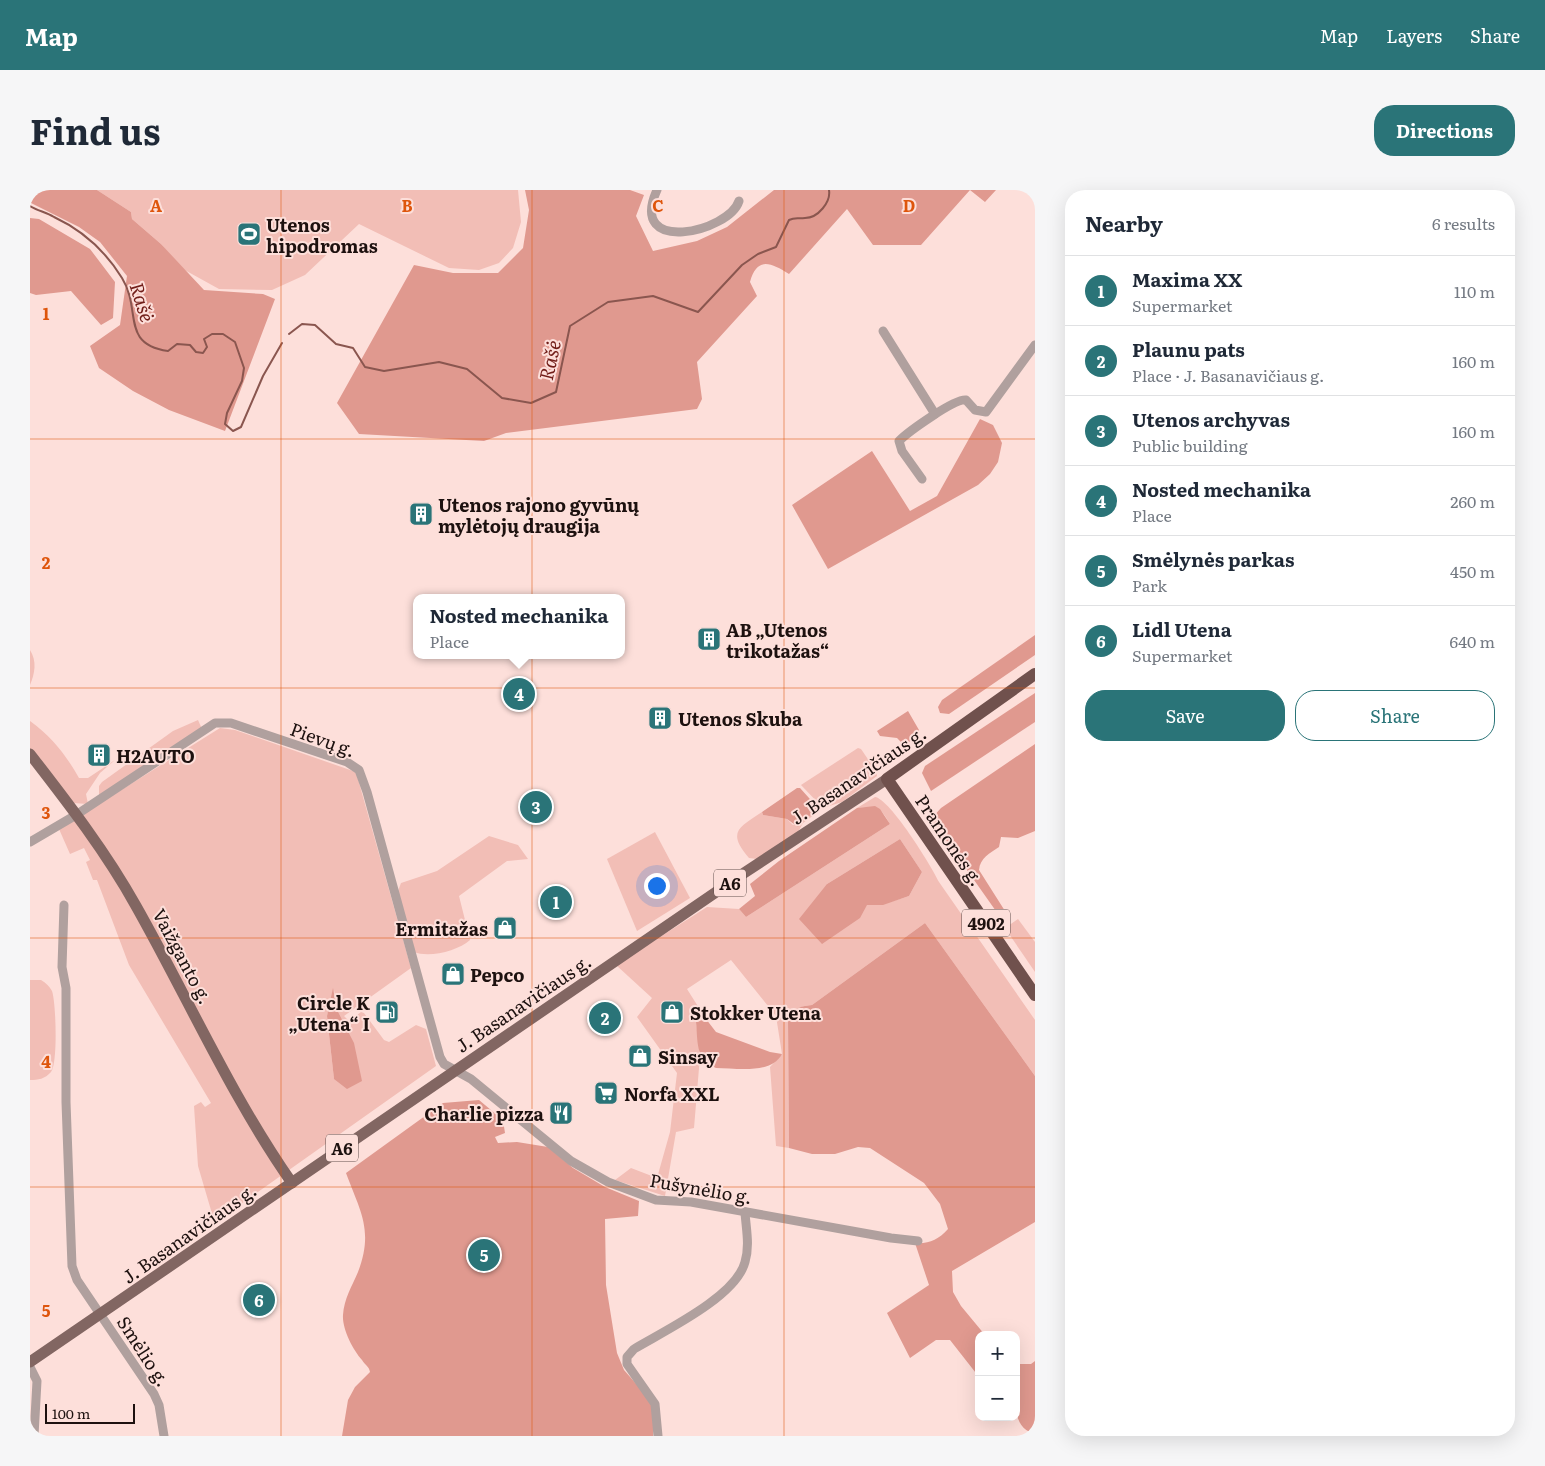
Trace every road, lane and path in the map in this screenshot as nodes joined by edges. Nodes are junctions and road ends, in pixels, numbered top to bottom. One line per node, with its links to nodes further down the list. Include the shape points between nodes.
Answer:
1 (657, 190): 2 (street, via 650,212 654,225 660,230 686,231 710,226 728,217)
2 (739, 201)
3 (883, 331): 5 (street)
4 (1035, 345): 5 (street, via 986,412 975,410 961,399)
5 (935, 414): 6 (street, via 899,441 902,451)
6 (922, 479)
7 (1035, 674): 9 (highway, J. Basanavičiaus g. / A6)
8 (30, 754): 10 (main road, Vaižganto g.)
9 (887, 779): 13 (highway, Pramonės g. / 4902); 14 (main road, J. Basanavičiaus g. / A6)
10 (76, 815): 11 (street); 14 (street, Pievų g., via 215,723 232,723 347,762 359,770 440,1057 444,1064); 15 (main road, Vaižganto g., via 136,905 244,1106)
11 (30, 842)
12 (64, 905): 18 (street, Smėlio g., via 62,968 66,988 72,1266 77,1280)
13 (1035, 995)
14 (457, 1069): 15 (main road, J. Basanavičiaus g. / A6); 16 (street, Pušynėlio g., via 571,1161 608,1182 656,1200 692,1202)
15 (292, 1183): 18 (main road, J. Basanavičiaus g. / A6)
16 (745, 1212): 17 (street, Pušynėlio g.); 23 (street, via 748,1249 745,1265 730,1285 717,1299 634,1349 627,1357 627,1364 656,1404)
17 (918, 1241)
18 (100, 1315): 19 (main road, J. Basanavičiaus g. / A6); 22 (street, Smėlio g., via 154,1394)
19 (30, 1362)
20 (30, 1367): 21 (street, via 37,1381)
21 (34, 1436)
22 (164, 1436)
23 (658, 1436)

